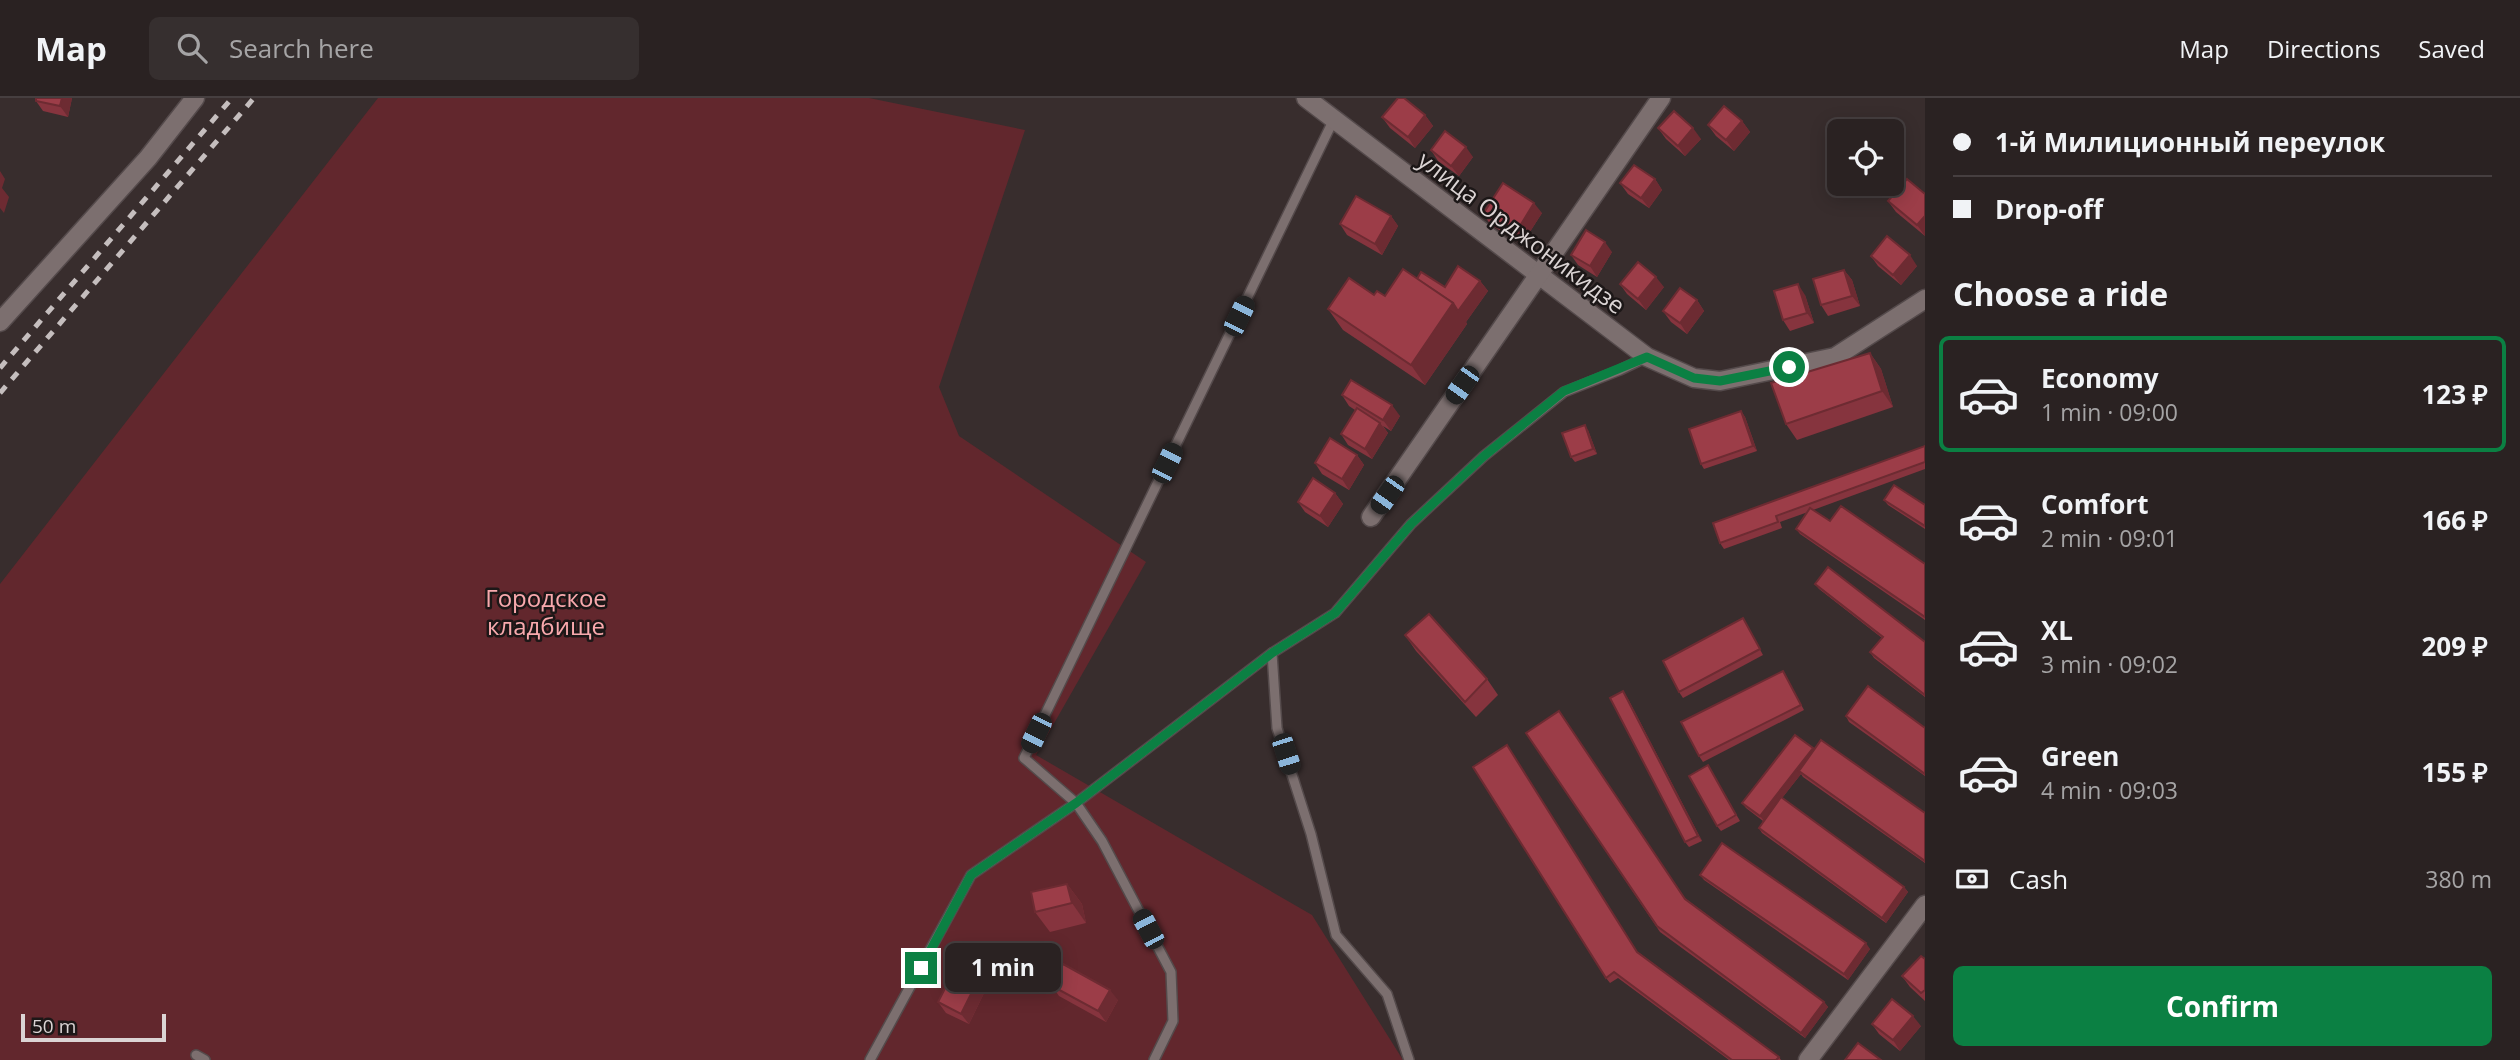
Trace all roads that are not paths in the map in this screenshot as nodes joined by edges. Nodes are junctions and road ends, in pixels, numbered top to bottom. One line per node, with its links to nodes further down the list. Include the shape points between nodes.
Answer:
1 (195, 98): 7 (street, via 148,158)
2 (1306, 98): 4 (street, улица Орджоникидзе)
3 (1661, 98): 5 (street)
4 (1334, 119): 5 (street, улица Орджоникидзе); 11 (lane, via 1024,758)
5 (1538, 275): 8 (street, улица Орджоникидзе); 9 (street)
6 (1925, 299): 8 (street, улица Орджоникидзе, via 1835,357 1720,381 1694,378)
7 (0, 322)
8 (1647, 357): 10 (lane, via 1564,391 1411,524 1335,613)
9 (1371, 517)
10 (1272, 653): 11 (lane); 17 (lane, via 1277,728 1311,834 1336,935 1387,994)
11 (1076, 803): 15 (lane, via 971,875); 16 (lane, via 1102,841 1171,972 1173,1021)
12 (1925, 905): 18 (street)
13 (196, 1055): 14 (lane)
14 (205, 1060)
15 (870, 1060)
16 (1154, 1060)
17 (1409, 1060)
18 (1808, 1060)

